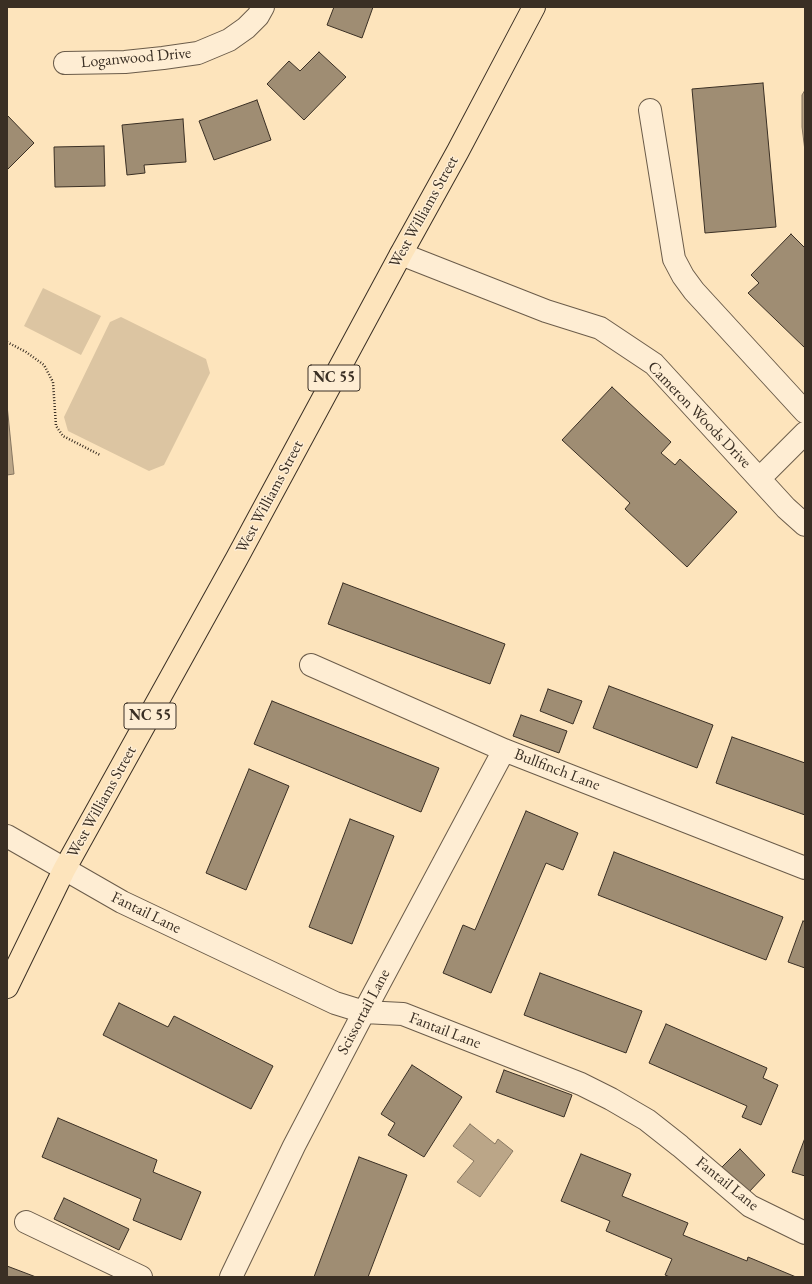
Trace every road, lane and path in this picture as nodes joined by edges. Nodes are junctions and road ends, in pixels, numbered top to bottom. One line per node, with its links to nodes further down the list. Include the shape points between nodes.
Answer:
1 (264, 7): 3 (street, Loganwood Drive, via 246,28 229,40 198,53 125,62)
2 (534, 7): 5 (main road, West Williams Street / NC 55)
3 (65, 63)
4 (650, 110): 7 (street, via 674,259 694,291)
5 (401, 254): 10 (street, Cameron Woods Drive, via 546,311 600,328 654,364); 16 (main road, West Williams Street / NC 55, via 237,558)
6 (7, 342): 9 (path, via 44,365 53,382 56,426 64,436)
7 (805, 412)
8 (805, 433): 10 (street)
9 (100, 455)
10 (760, 478): 11 (street, Cameron Woods Drive)
11 (805, 525)
12 (311, 665): 13 (street, Bullfinch Lane)
13 (504, 750): 15 (street, Bullfinch Lane); 18 (street, Scissortail Lane)
14 (7, 836): 16 (street, Fantail Lane)
15 (805, 868)
16 (64, 870): 17 (main road, West Williams Street / NC 55); 18 (street, Fantail Lane, via 122,902 328,1000)
17 (7, 987)
18 (364, 1012): 20 (street, Fantail Lane, via 403,1014 581,1084 611,1099 647,1120 750,1206); 22 (street, Scissortail Lane, via 294,1146)
19 (26, 1222): 21 (street)
20 (805, 1233)
21 (141, 1277)
22 (231, 1277)

